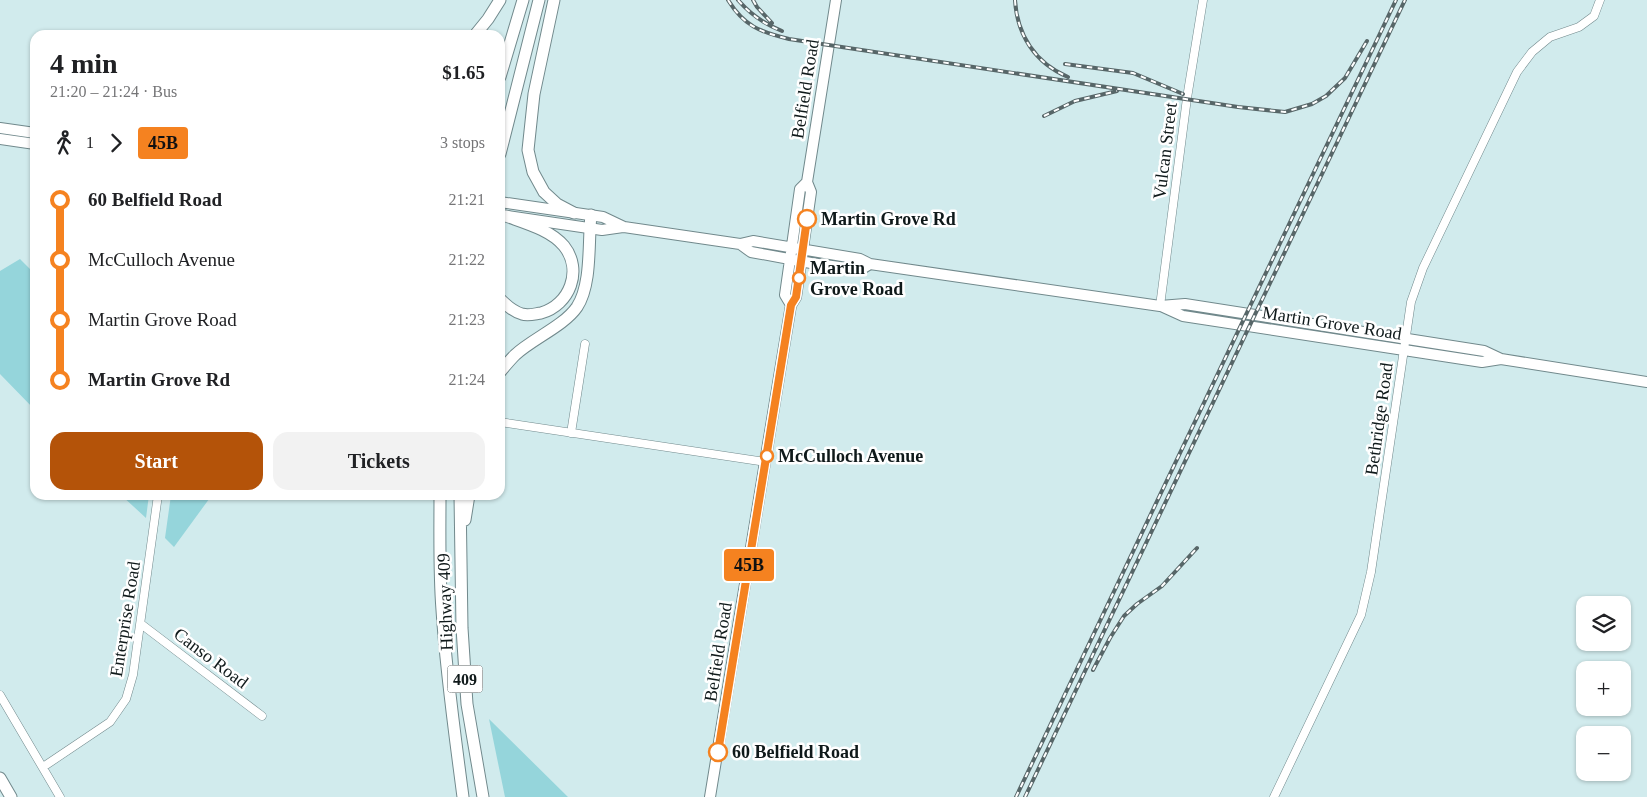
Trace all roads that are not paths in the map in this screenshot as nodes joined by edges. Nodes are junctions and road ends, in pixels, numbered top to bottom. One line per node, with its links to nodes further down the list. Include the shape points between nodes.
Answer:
1 (500, 0): 8 (highway)
2 (523, 0): 9 (highway)
3 (539, 0): 12 (highway)
4 (554, 0): 17 (highway, via 534,94 528,150 533,172 544,192)
5 (836, 0): 15 (main road, Belfield Road)
6 (1203, 0): 31 (street, Vulcan Street)
7 (1600, 0): 32 (street, Bethridge Road, via 1594,16 1579,27 1550,38 1532,52 1517,72 1424,268 1411,302)
8 (479, 30)
9 (505, 60)
10 (0, 128): 11 (main road)
11 (30, 132)
12 (505, 134)
13 (0, 139): 14 (main road)
14 (30, 143)
15 (807, 182): 24 (main road, Belfield Road, via 800,189); 25 (main road, Belfield Road, via 811,192)
16 (505, 203): 17 (main road, Martin Grove Road)
17 (574, 213): 20 (main road, Martin Grove Road)
18 (505, 215): 22 (main road, Martin Grove Road)
19 (505, 216): 29 (highway, via 540,229 557,240 564,246 573,268 568,295 545,312 521,314)
20 (591, 216): 21 (main road, Martin Grove Road); 22 (highway)
21 (624, 227): 22 (main road, Martin Grove Road); 23 (main road, Martin Grove Road)
22 (589, 228): 36 (highway, via 586,279 576,308 516,354)
23 (740, 244): 24 (main road, Martin Grove Road, via 753,241); 26 (main road, Martin Grove Road, via 751,252)
24 (791, 247): 25 (main road, Martin Grove Road); 26 (main road, Belfield Road)
25 (803, 249): 27 (main road, Belfield Road); 28 (main road, Martin Grove Road, via 860,259)
26 (789, 259): 27 (main road, Martin Grove Road); 30 (main road, Belfield Road, via 785,295)
27 (801, 261): 28 (main road, Martin Grove Road, via 860,270); 30 (main road, Belfield Road, via 796,297)
28 (870, 264): 31 (main road, Martin Grove Road)
29 (505, 304)
30 (791, 305): 40 (main road, Belfield Road)
31 (1160, 306): 32 (main road, Martin Grove Road, via 1185,304); 34 (main road, Martin Grove Road, via 1182,316)
32 (1406, 339): 34 (street, Bethridge Road); 35 (main road, Martin Grove Road, via 1484,350)
33 (585, 344): 39 (street)
34 (1404, 350): 35 (main road, Martin Grove Road, via 1482,362); 58 (street, Bethridge Road, via 1372,572 1361,616)
35 (1502, 359): 37 (main road, Martin Grove Road)
36 (505, 366)
37 (1647, 382)
38 (505, 423): 39 (street)
39 (572, 433): 40 (street)
40 (766, 462): 57 (main road, Belfield Road)
41 (157, 500): 48 (street, Enterprise Road)
42 (436, 500): 46 (highway)
43 (440, 500): 46 (highway, Highway 409 / 409)
44 (460, 500): 47 (highway, Highway 409 / 409)
45 (468, 500): 47 (highway)
46 (440, 550): 55 (highway, Highway 409 / 409, via 447,670)
47 (460, 559): 56 (highway, Highway 409 / 409, via 467,704)
48 (141, 624): 50 (street, Canso Road); 51 (street, Enterprise Road, via 126,699 110,722)
49 (0, 695): 51 (street)
50 (262, 716)
51 (43, 768): 54 (street)
52 (0, 778): 53 (highway)
53 (11, 797)
54 (60, 797)
55 (463, 797)
56 (483, 797)
57 (710, 797)
58 (1274, 797)

